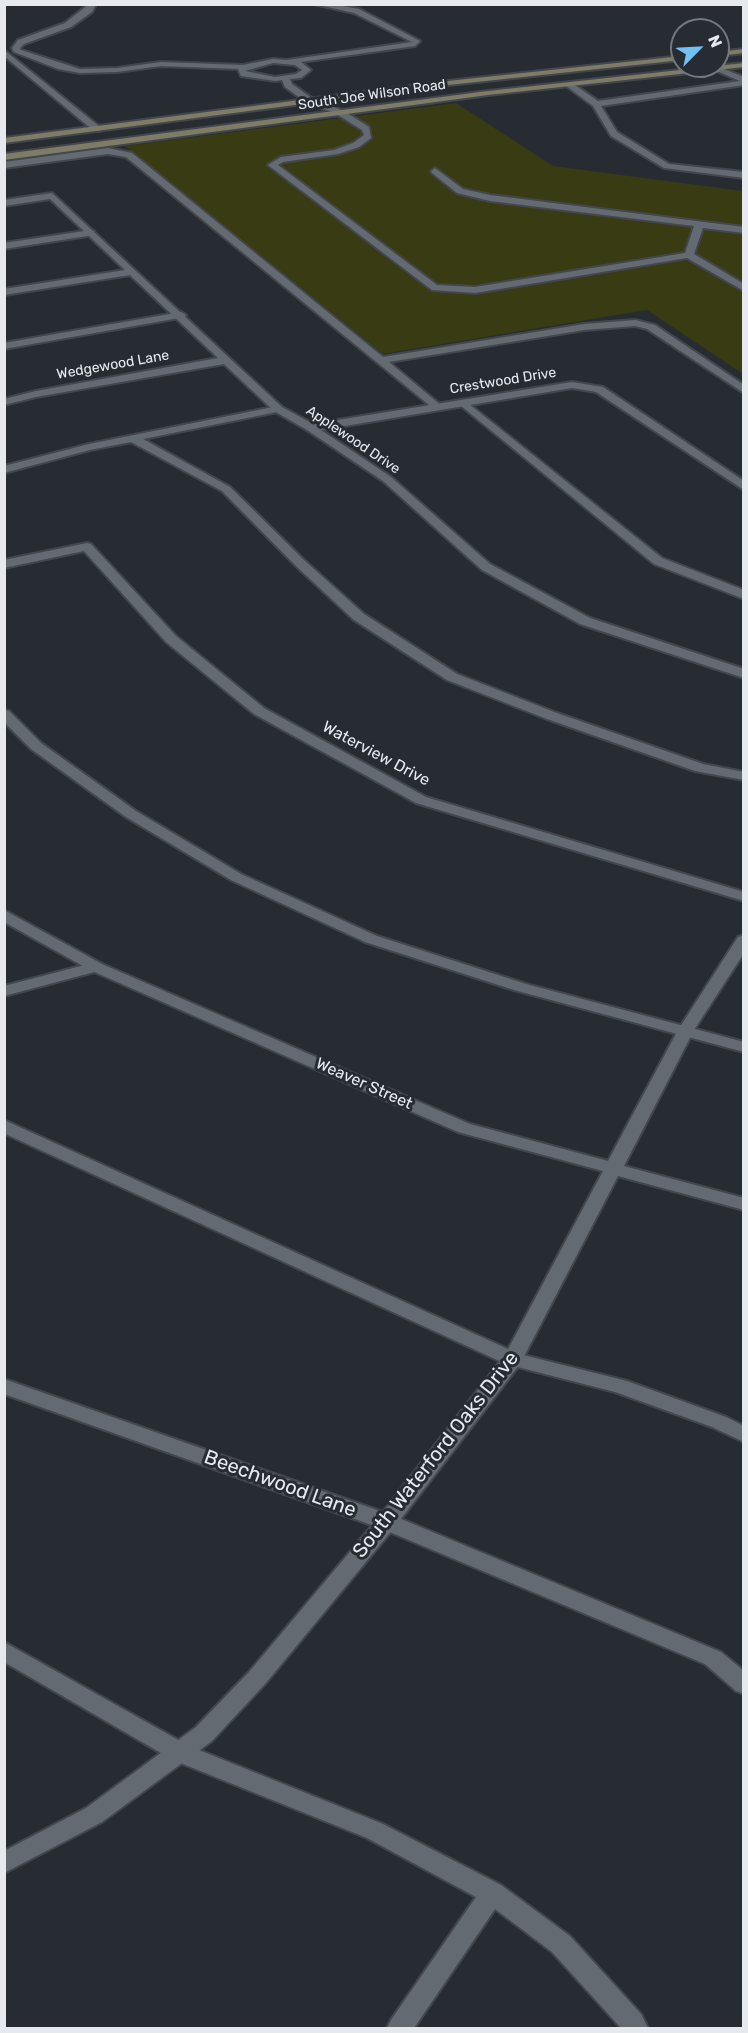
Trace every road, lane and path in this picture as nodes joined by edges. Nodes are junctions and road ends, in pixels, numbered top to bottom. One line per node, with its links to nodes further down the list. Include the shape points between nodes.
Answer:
1 (93, 4): 6 (street, via 68,25 21,42 16,48 18,52 80,71 161,64)
2 (317, 4): 5 (street, via 365,14 416,41 415,44)
3 (4, 52): 18 (street)
4 (670, 59): 14 (main road, South Joe Wilson Road)
5 (286, 61): 6 (street); 9 (street, via 307,70)
6 (243, 67): 9 (street, via 241,71 251,77)
7 (670, 72): 12 (main road, South Joe Wilson Road)
8 (730, 75): 11 (street)
9 (290, 78): 10 (street); 15 (street, via 288,85)
10 (303, 82)
11 (744, 82): 16 (street)
12 (569, 85): 16 (street); 17 (main road, South Joe Wilson Road)
13 (310, 88): 14 (street)
14 (326, 99): 15 (main road, South Joe Wilson Road); 17 (street)
15 (310, 101): 17 (street); 18 (main road, South Joe Wilson Road)
16 (596, 104): 23 (street, via 614,134 667,166)
17 (341, 113): 20 (main road, South Joe Wilson Road); 29 (street, via 366,129 368,136 356,145 334,152 272,165 435,288 475,290)
18 (97, 129): 19 (main road, South Joe Wilson Road)
19 (4, 141)
20 (4, 157)
21 (4, 165): 36 (street, via 108,151 129,155)
22 (435, 171): 25 (street, via 459,191 489,198)
23 (744, 175)
24 (4, 203): 27 (street, Applewood Drive, via 52,196)
25 (699, 225): 26 (street); 29 (street)
26 (744, 230)
27 (91, 233): 28 (street); 30 (street, Applewood Drive)
28 (4, 246)
29 (689, 255): 31 (street)
30 (130, 272): 32 (street); 33 (street, Applewood Drive)
31 (744, 288)
32 (4, 292)
33 (181, 315): 34 (street); 35 (street, Applewood Drive)
34 (4, 346)
35 (227, 360): 38 (street, Wedgewood Lane); 41 (street, Applewood Drive)
36 (381, 360): 37 (street, via 635,322 651,327); 40 (street)
37 (744, 390)
38 (4, 402)
39 (464, 403): 40 (street, Crestwood Drive); 45 (street, Crestwood Drive, via 572,385 599,389); 47 (street, via 658,561)
40 (438, 408): 42 (street, Crestwood Drive)
41 (278, 409): 42 (street, Applewood Drive); 43 (street)
42 (311, 428): 48 (street, Applewood Drive, via 387,479 486,567 585,621)
43 (132, 438): 44 (street); 50 (street, via 226,489 359,617 452,677 700,768)
44 (4, 470)
45 (744, 487)
46 (4, 564): 51 (street, Waterview Drive, via 87,547 171,639 259,711 421,800)
47 (744, 595)
48 (744, 674)
49 (4, 714): 56 (street, via 36,746 131,814 246,882 371,939 520,987)
50 (744, 776)
51 (744, 897)
52 (4, 915): 54 (street, Weaver Street)
53 (744, 940): 56 (street, South Waterford Oaks Drive)
54 (96, 968): 55 (street); 59 (street, Weaver Street, via 464,1128)
55 (4, 991)
56 (686, 1030): 57 (street); 59 (street, South Waterford Oaks Drive)
57 (744, 1047)
58 (8, 1131): 61 (street)
59 (613, 1167): 60 (street, Weaver Street); 61 (street, South Waterford Oaks Drive)
60 (744, 1204)
61 (513, 1359): 63 (street, via 620,1386); 64 (street, South Waterford Oaks Drive)
62 (4, 1386): 64 (street, Beechwood Lane)
63 (744, 1435)
64 (387, 1522): 66 (street, Beechwood Lane, via 713,1658); 67 (street, South Waterford Oaks Drive, via 257,1678)
65 (4, 1651): 67 (street)
66 (744, 1685)
67 (182, 1753): 68 (street, South Waterford Oaks Drive, via 94,1815); 69 (street, via 375,1831)
68 (4, 1863)
69 (492, 1893): 70 (street); 71 (street, via 561,1944)
70 (400, 2028)
71 (634, 2028)

